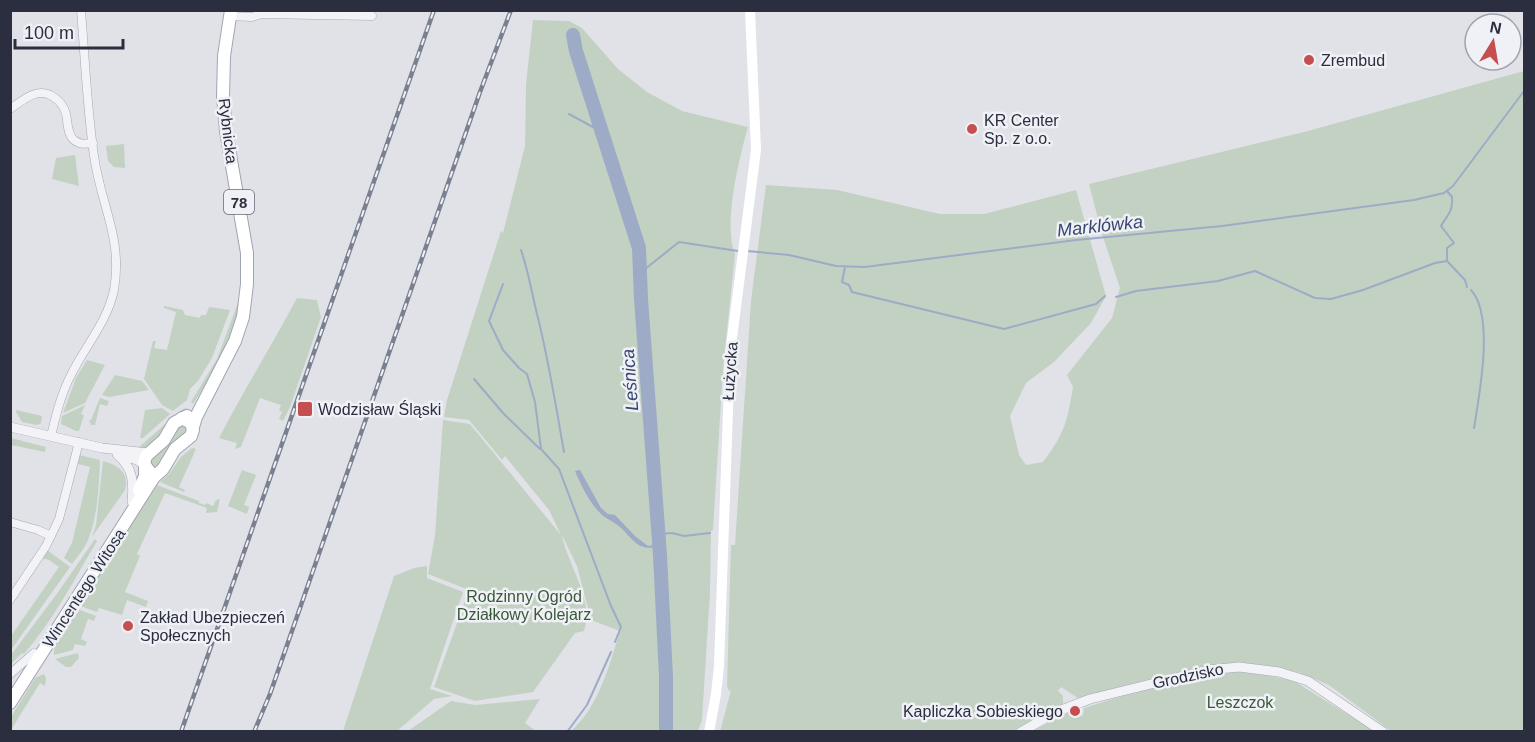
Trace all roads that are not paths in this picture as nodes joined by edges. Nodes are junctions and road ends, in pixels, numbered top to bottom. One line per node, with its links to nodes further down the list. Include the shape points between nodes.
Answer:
1 (81, 10): 7 (street)
2 (750, 10): 25 (main road, Łużycka, via 756,150 730,354 719,666)
3 (258, 12): 4 (street, via 252,17); 5 (street)
4 (231, 13): 8 (main road, Rybnicka / 78, via 223,97 247,253 248,284 235,341)
5 (372, 16)
6 (10, 109): 7 (street, via 31,95 47,93 66,111 73,140)
7 (93, 143): 12 (street, via 117,249 115,280 104,320 65,388)
8 (211, 387): 9 (main road, Rybnicka / 78); 11 (main road, Rybnicka / 78)
9 (182, 418): 11 (main road); 16 (main road, 78, via 174,423)
10 (10, 427): 12 (street)
11 (193, 427): 16 (main road, 78, via 191,436 175,449 163,469)
12 (51, 436): 13 (street)
13 (79, 442): 14 (street); 19 (street, via 62,510)
14 (102, 448): 15 (street); 16 (street)
15 (117, 454): 16 (street); 17 (street, via 132,475)
16 (148, 465): 17 (main road, Wincentego Witosa / 78); 24 (main road, Wincentego Witosa / 78)
17 (132, 502): 21 (main road, Wincentego Witosa / 78)
18 (10, 522): 19 (street)
19 (51, 536): 20 (street)
20 (10, 600)
21 (34, 653): 22 (street); 23 (main road, Wincentego Witosa / 78)
22 (10, 674)
23 (10, 690)
24 (10, 703)
25 (709, 732)
26 (1021, 732): 27 (street, Grodzisko, via 1090,699 1208,670 1239,667 1269,669 1308,681)
27 (1383, 732)

